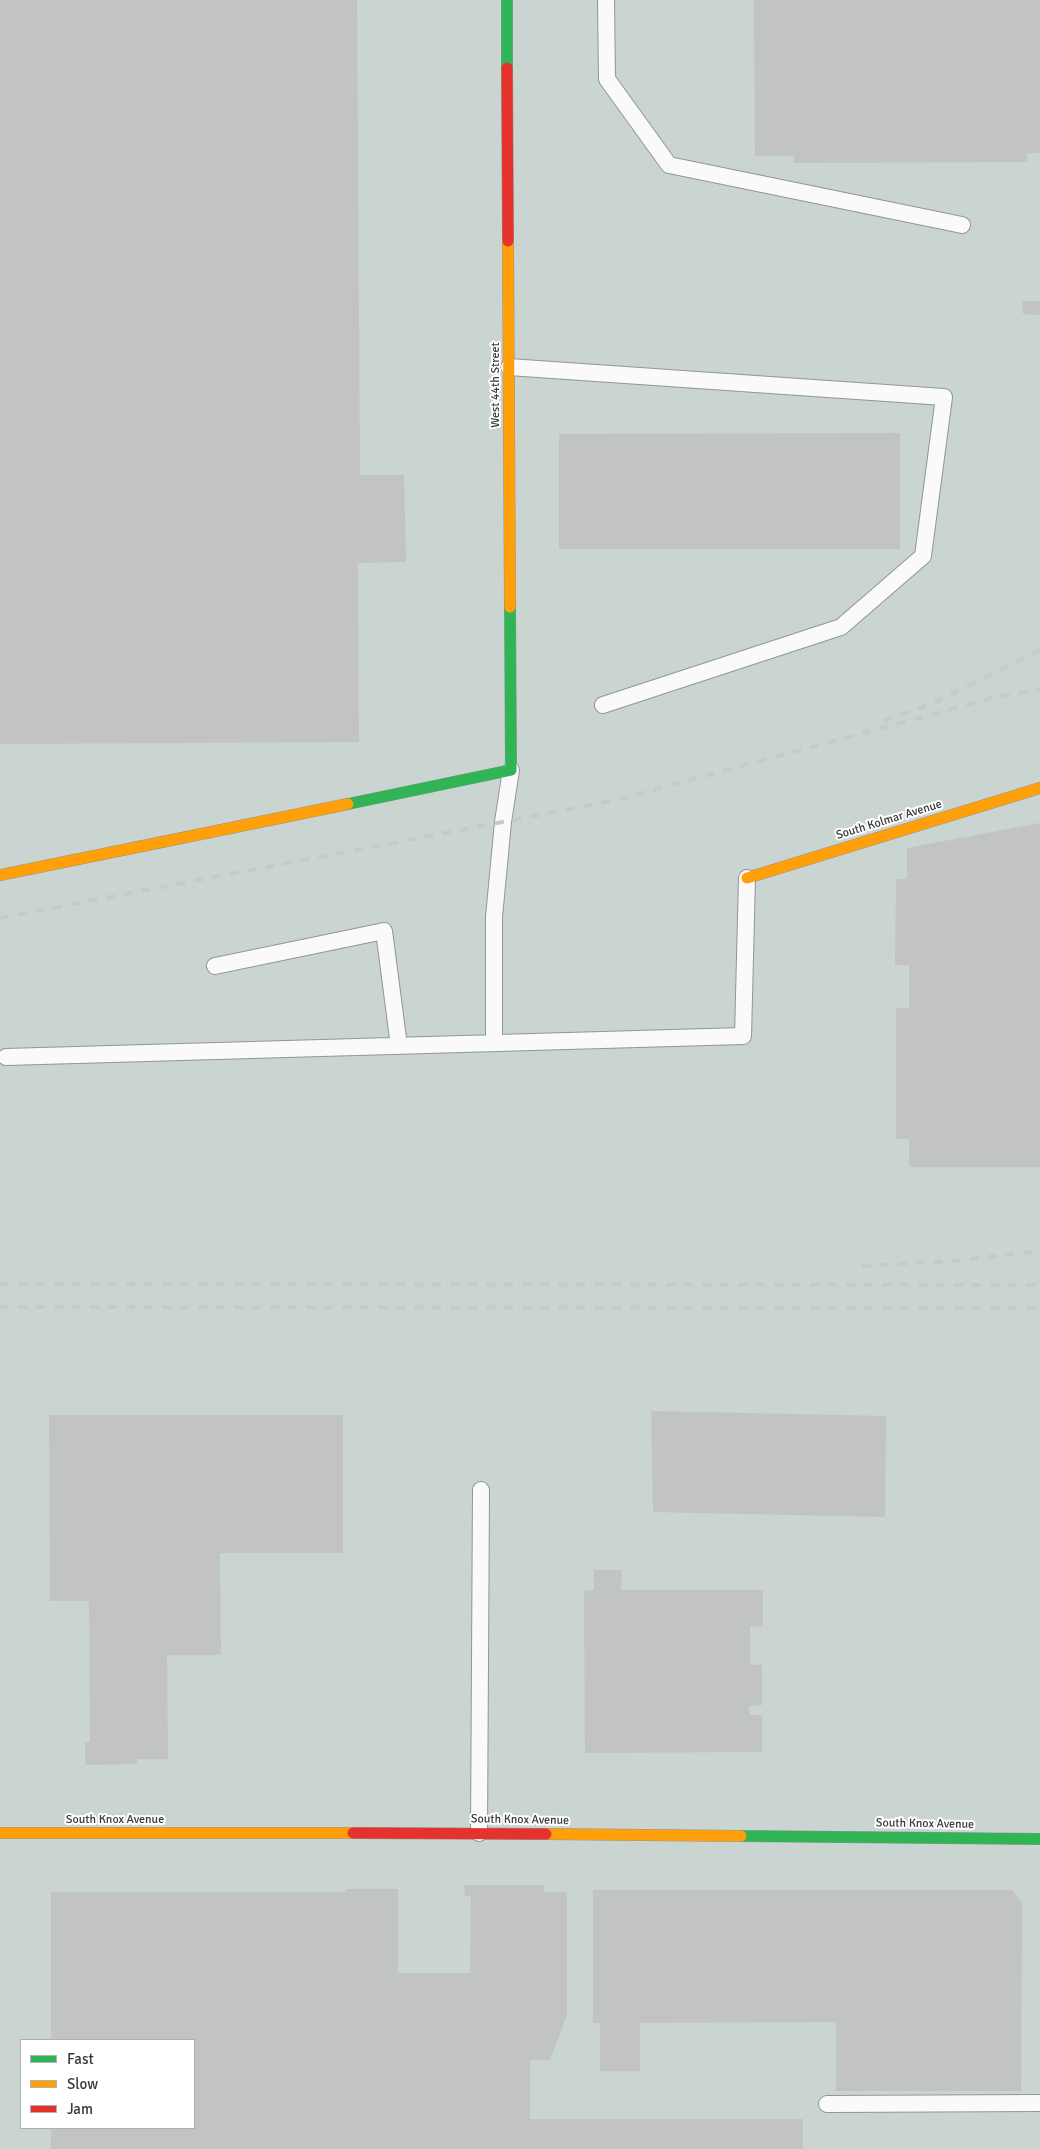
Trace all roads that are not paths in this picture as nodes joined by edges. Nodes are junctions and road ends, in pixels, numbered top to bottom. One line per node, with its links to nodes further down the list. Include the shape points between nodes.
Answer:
1 (507, 0): 4 (street, West 44th Street)
2 (606, 0): 3 (lane, via 607,79 669,165)
3 (962, 225)
4 (509, 367): 5 (lane, via 944,397 923,556 841,627); 6 (street, West 44th Street)
5 (604, 705)
6 (511, 770): 8 (street); 11 (lane, via 494,917)
7 (1040, 788): 9 (street, South Kolmar Avenue)
8 (0, 875)
9 (747, 878): 11 (lane, via 743,1036)
10 (216, 966): 12 (lane, via 384,931)
11 (494, 1043): 12 (lane)
12 (399, 1046): 13 (lane)
13 (6, 1057)
14 (481, 1490): 16 (lane)
15 (0, 1833): 16 (street, South Knox Avenue)
16 (479, 1833): 17 (street, South Knox Avenue)
17 (1040, 1839)
18 (827, 2104): 19 (lane)
19 (1040, 2104)

